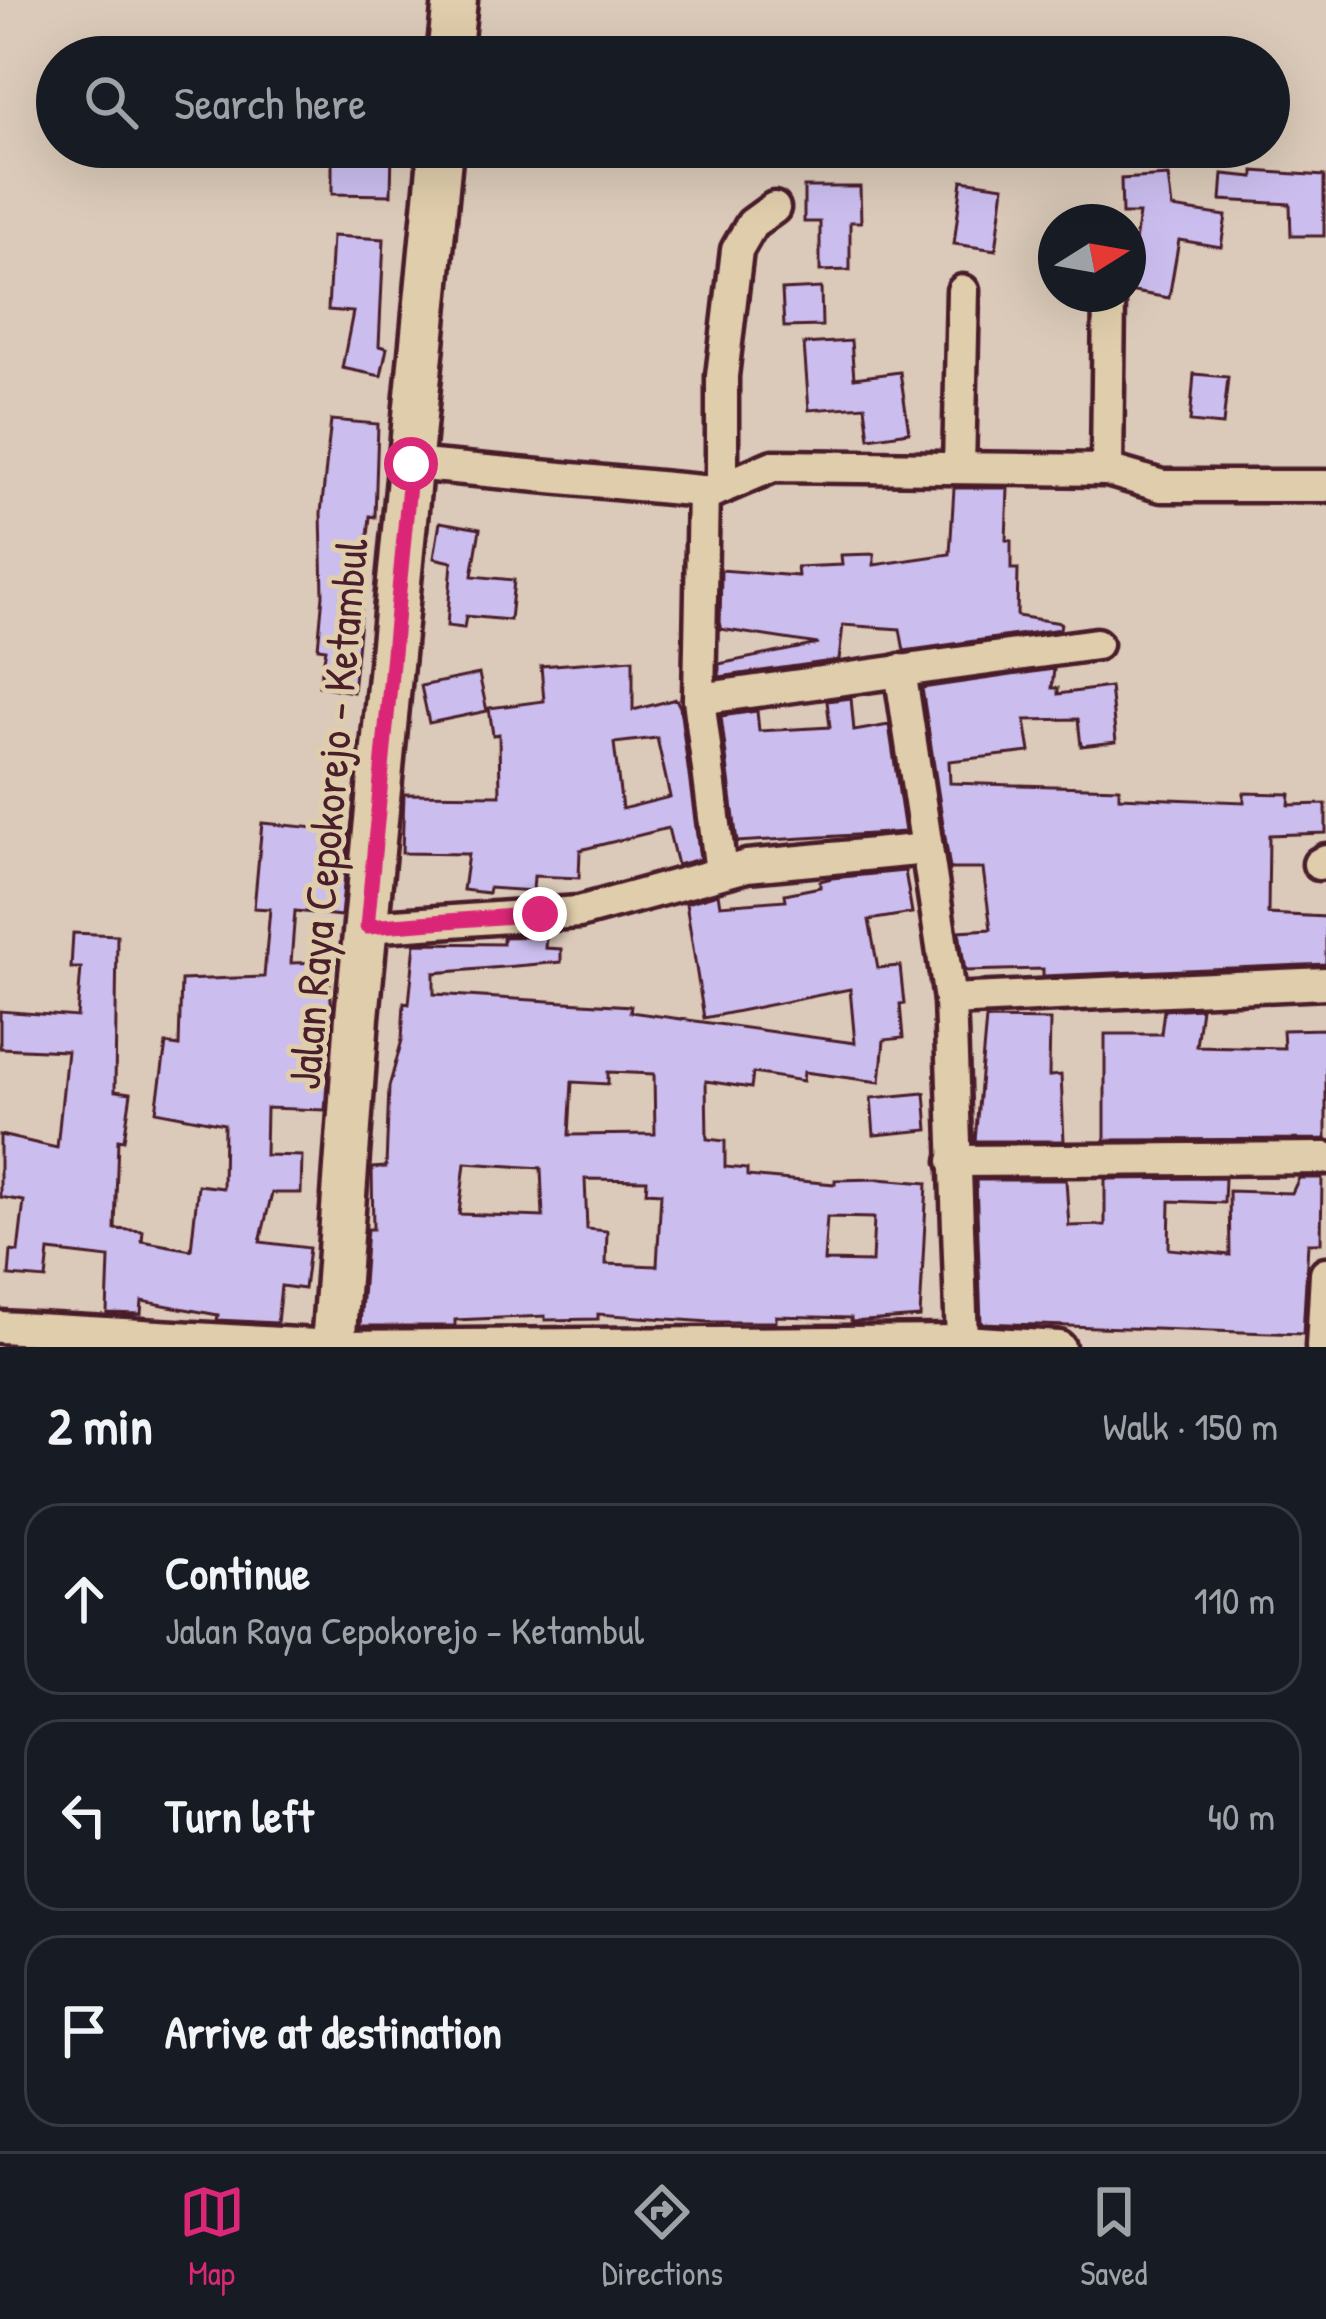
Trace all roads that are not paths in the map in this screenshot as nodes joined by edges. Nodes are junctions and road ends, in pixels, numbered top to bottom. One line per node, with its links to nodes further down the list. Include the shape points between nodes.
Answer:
1 (455, 0): 2 (street)
2 (451, 36)
3 (439, 168): 7 (street, Jalan Raya Cepokorejo - Ketambul)
4 (774, 208): 11 (street, via 737,250)
5 (963, 291): 8 (street)
6 (1109, 312): 9 (street)
7 (411, 464): 11 (street); 17 (street, Jalan Raya Cepokorejo - Ketambul)
8 (959, 468): 9 (street); 11 (street, via 773,466)
9 (1107, 470): 10 (street, via 1162,486)
10 (1326, 486)
11 (712, 490): 14 (street)
12 (1096, 644): 13 (street)
13 (900, 670): 14 (street); 15 (street)
14 (699, 699): 16 (street)
15 (927, 849): 16 (street); 19 (street)
16 (722, 872): 17 (street, via 579,912)
17 (367, 927): 25 (street, Jalan Raya Cepokorejo - Ketambul)
18 (1326, 983): 19 (street)
19 (950, 1000): 21 (street)
20 (1326, 1157): 21 (street)
21 (954, 1161): 24 (street)
22 (1326, 1273): 27 (street)
23 (0, 1327): 25 (street)
24 (962, 1341): 25 (street); 26 (street)
25 (333, 1347)
26 (1059, 1347)
27 (1322, 1347)

